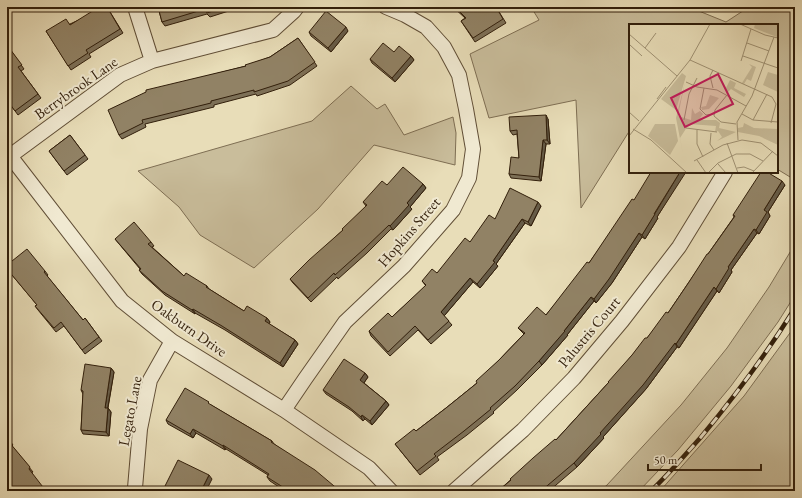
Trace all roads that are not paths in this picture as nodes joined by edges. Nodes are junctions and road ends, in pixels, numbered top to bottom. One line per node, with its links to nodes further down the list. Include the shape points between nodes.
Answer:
1 (135, 7): 4 (street)
2 (297, 7): 4 (street, Berrybrook Lane, via 273,30)
3 (386, 7): 8 (street, Hopkins Street, via 426,27 444,47 458,75 473,149 469,178 452,210 404,266 344,322)
4 (152, 61): 5 (street, Berrybrook Lane, via 120,75)
5 (8, 154): 7 (street, Oakburn Drive, via 122,301)
6 (724, 173): 11 (street, Palustris Court, via 679,246 574,378 523,430)
7 (172, 341): 8 (street, Oakburn Drive); 9 (street, Legato Lane, via 150,380 140,429)
8 (284, 410): 10 (street, Oakburn Drive, via 369,468)
9 (134, 491)
10 (391, 491)
11 (454, 491)

